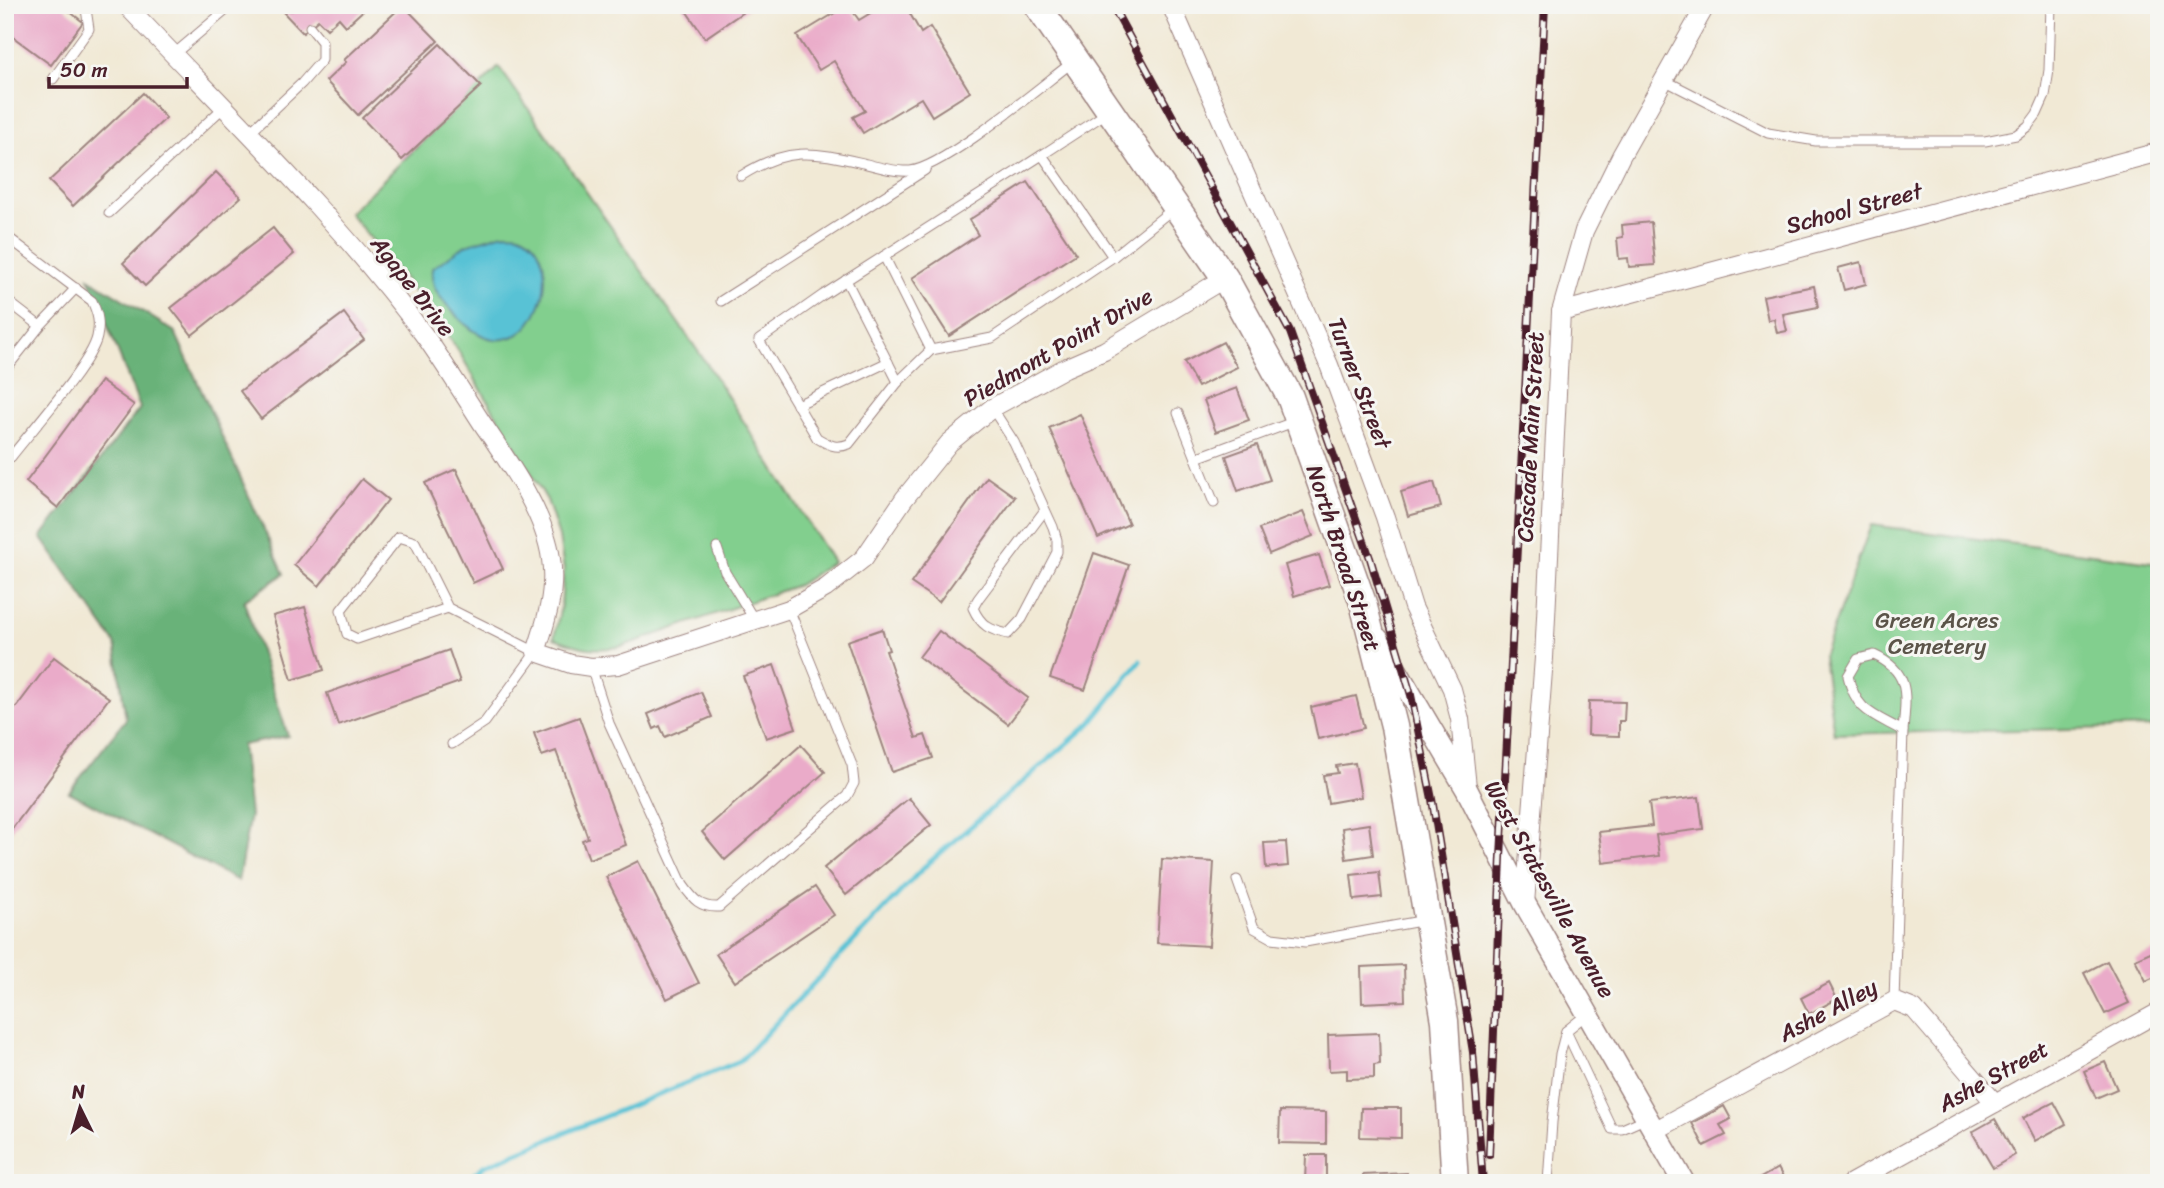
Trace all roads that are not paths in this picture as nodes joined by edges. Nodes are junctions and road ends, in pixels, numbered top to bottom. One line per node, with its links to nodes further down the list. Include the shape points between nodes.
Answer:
1 (125, 5): 9 (street, Agape Drive)
2 (232, 5): 9 (lane)
3 (1171, 5): 53 (street, Turner Street, via 1329,365 1413,607 1452,689 1460,719)
4 (1706, 5): 12 (street, Cascade Main Street)
5 (2051, 5): 12 (lane, via 2045,96 2037,114 2016,135 1985,141 1816,141 1768,132)
6 (85, 7): 11 (lane, via 89,29)
7 (1044, 8): 10 (main road, North Broad Street)
8 (310, 27): 15 (lane, via 322,42 322,60)
9 (173, 55): 13 (street, Agape Drive)
10 (1075, 60): 14 (main road, North Broad Street); 18 (lane)
11 (53, 79)
12 (1664, 80): 30 (street, Cascade Main Street, via 1584,231)
13 (223, 108): 15 (street, Agape Drive); 21 (lane)
14 (1110, 111): 17 (lane); 20 (main road, North Broad Street)
15 (248, 134): 49 (street, Agape Drive, via 353,248 426,339 537,512 551,558 552,584 548,617)
16 (2159, 152): 30 (street, School Street)
17 (1042, 155): 23 (lane); 24 (lane)
18 (942, 160): 19 (lane, via 911,171 817,153 790,155 764,162); 29 (lane)
19 (741, 176)
20 (1176, 207): 24 (lane); 25 (main road, North Broad Street)
21 (109, 213)
22 (5, 235): 27 (lane)
23 (884, 256): 26 (lane); 32 (lane)
24 (1113, 257): 32 (lane, via 992,338)
25 (1224, 278): 37 (street, Piedmont Point Drive, via 1104,351); 39 (main road, North Broad Street, via 1290,397)
26 (846, 280): 33 (lane); 36 (lane, via 759,340)
27 (76, 288): 31 (lane); 40 (lane, via 92,300 99,316 97,339 87,359 10,457)
28 (5, 299): 31 (lane)
29 (721, 301)
30 (1561, 312): 55 (street, Cascade Main Street, via 1544,658)
31 (40, 326): 34 (lane)
32 (931, 350): 35 (lane)
33 (888, 362): 35 (lane); 36 (lane)
34 (5, 370)
35 (898, 382): 36 (lane, via 849,444 841,447 817,438)
36 (797, 404)
37 (992, 408): 43 (lane, via 1014,442); 46 (street, Piedmont Point Drive, via 949,443 864,558 826,588)
38 (1178, 414): 41 (lane)
39 (1298, 420): 41 (lane); 48 (main road, North Broad Street)
40 (5, 457)
41 (1196, 458): 42 (lane)
42 (1214, 503)
43 (1045, 510): 43 (lane, via 1057,552 1022,619 1008,634 989,630 973,608)
44 (716, 548): 47 (lane)
45 (448, 608): 45 (lane, via 357,639 347,634 341,610 399,537 415,542); 49 (lane)
46 (789, 608): 47 (street, Piedmont Point Drive); 50 (lane, via 852,765 854,783 847,796 719,907 694,901 683,885 609,723)
47 (755, 622): 50 (street, Piedmont Point Drive, via 618,665)
48 (1368, 622): 53 (street, West Statesville Avenue); 56 (main road, North Broad Street, via 1394,726)
49 (536, 652): 50 (street, Piedmont Point Drive); 52 (lane, via 485,722)
50 (591, 667)
51 (1903, 731): 51 (lane, via 1906,694 1902,676 1874,655 1857,659 1848,676 1852,695 1863,708); 57 (lane)
52 (452, 744)
53 (1467, 790): 55 (street, West Statesville Avenue)
54 (1237, 880): 56 (lane, via 1254,928 1272,938 1305,942)
55 (1525, 904): 59 (street, West Statesville Avenue)
56 (1428, 920): 63 (main road, North Broad Street, via 1445,1021)
57 (1894, 1001): 61 (street, Ashe Alley, via 1914,1009); 62 (street, Ashe Alley)
58 (2159, 1012): 61 (street, Ashe Street)
59 (1588, 1013): 60 (lane); 62 (street, West Statesville Avenue)
60 (1566, 1031): 62 (lane, via 1612,1129); 64 (lane)
61 (1995, 1103): 66 (street, Ashe Street)
62 (1652, 1124): 65 (street, West Statesville Avenue)
63 (1455, 1183)
64 (1548, 1183)
65 (1684, 1183)
66 (1851, 1183)

